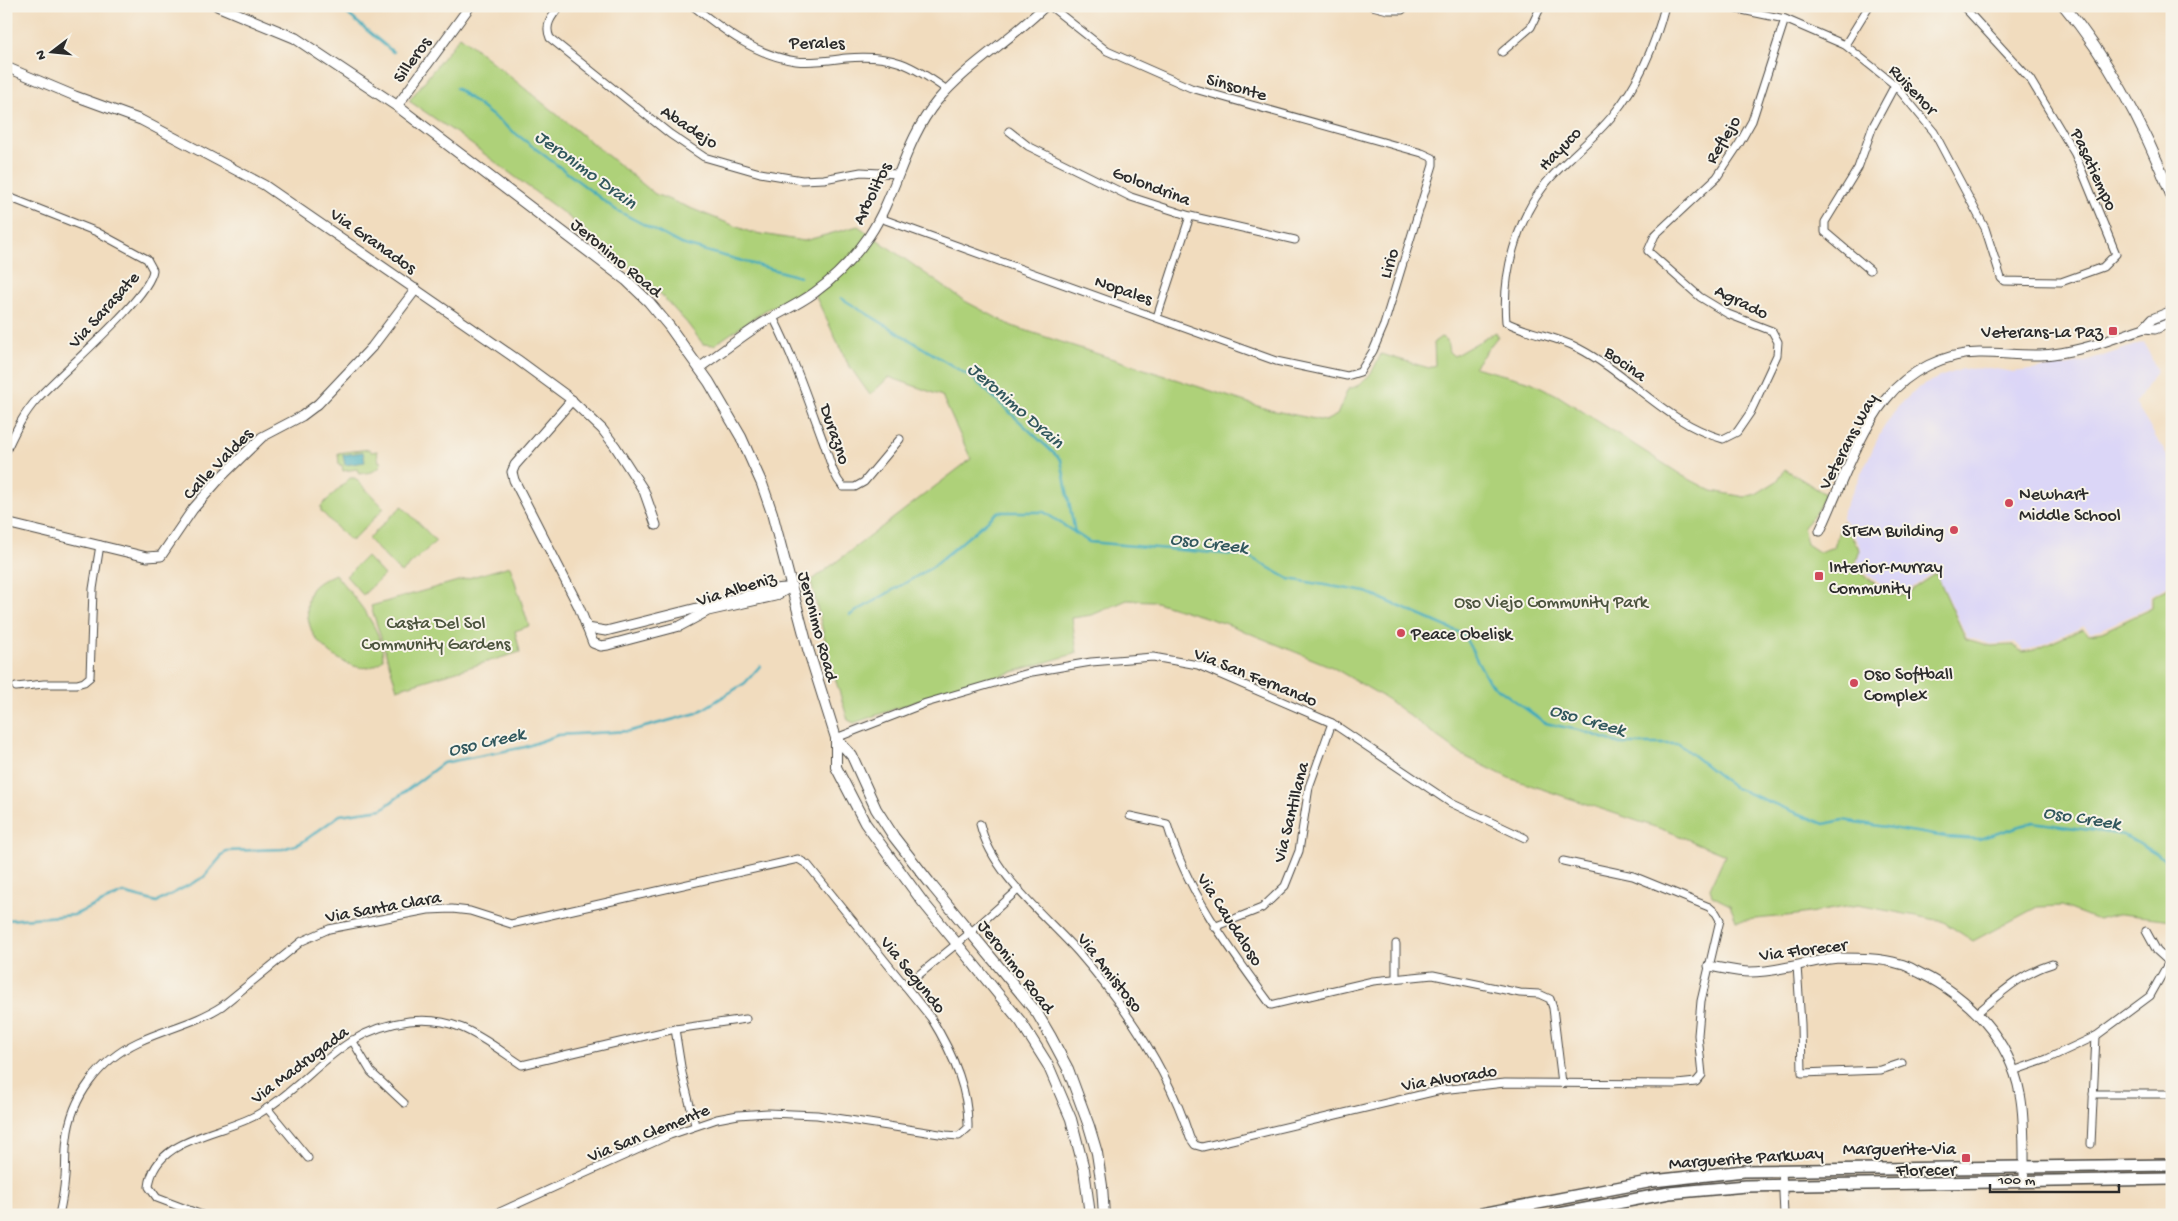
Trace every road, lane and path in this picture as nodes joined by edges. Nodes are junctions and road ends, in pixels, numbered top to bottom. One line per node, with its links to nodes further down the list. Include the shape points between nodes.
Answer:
1 (218, 6): 22 (main road, Jeronimo Road, via 295,38)
2 (470, 6): 22 (street, Silleros)
3 (560, 6): 25 (street, Abadejo, via 549,21 550,38 670,134 704,157 760,173 802,180 867,172)
4 (693, 6): 21 (street, Perales, via 715,24 770,55 797,61 881,57 923,72)
5 (1045, 6): 21 (street, Arbolitos)
6 (1050, 6): 24 (street, Sinsonte, via 1107,51 1191,88)
7 (1372, 6): 8 (street, via 1402,10)
8 (1406, 6)
9 (1541, 6): 18 (street, via 1531,27)
10 (1665, 6): 38 (street, Hayuco, via 1657,38 1636,82 1612,116 1546,183 1526,210 1508,270 1504,308)
11 (1723, 6): 15 (street, Ruisenor)
12 (1869, 6): 17 (street)
13 (1963, 6): 33 (street, Pasatiempo, via 2030,79 2075,154 2116,254 2103,267 2061,282)
14 (2064, 6): 27 (main road, via 2124,90)
15 (1739, 8): 16 (street, Ruisenor)
16 (1785, 19): 17 (street, Ruisenor); 31 (street, Reflejo, via 1752,121 1739,144 1717,177 1654,235)
17 (1845, 45): 20 (street, Ruisenor)
18 (1502, 52)
19 (6, 67): 34 (street, Via Granados, via 141,120 264,185)
20 (1895, 85): 32 (street, via 1872,126 1858,168 1825,222 1825,232 1832,240); 33 (street, Ruisenor, via 1934,132 1985,228)
21 (947, 90): 25 (street, Arbolitos, via 918,129)
22 (397, 106): 41 (main road, Jeronimo Road, via 626,280 649,302)
23 (1009, 131): 28 (street, Golondrina, via 1028,146 1131,197)
24 (1433, 158): 42 (street, Lirio, via 1384,325)
25 (899, 174): 29 (street, Arbolitos)
26 (6, 196): 46 (street, Via Sarasate, via 96,232 147,260 153,270 150,282 122,316 38,397 26,412)
27 (2172, 197)
28 (1190, 216): 30 (street, Golondrina); 37 (street)
29 (880, 218): 36 (street, Arbolitos, via 859,250 836,275 813,294); 37 (street, Nopales)
30 (1295, 240)
31 (1648, 251): 45 (street, Agrado, via 1700,297 1728,314 1772,332 1778,342 1777,355 1750,413 1737,432)
32 (1870, 270)
33 (2002, 280)
34 (416, 289): 43 (street, Via Granados); 50 (street, Calle Valdes, via 372,347 318,404 262,437 222,476 193,509 161,556 147,557)
35 (2172, 312): 40 (street, Veterans Way, via 2152,319)
36 (773, 316): 41 (street, Arbolitos); 44 (street, Durazno, via 791,355 835,478 843,487 855,487 864,482)
37 (1157, 317): 42 (street, Nopales, via 1276,361 1347,376)
38 (1506, 322): 45 (street, Bocina, via 1521,330 1577,347 1608,366 1675,418)
39 (2172, 322): 40 (street, Veterans Way, via 2155,329)
40 (2144, 328): 49 (street, Veterans Way, via 2064,353 2020,356 1971,353 1922,368 1880,407)
41 (700, 368): 51 (main road, Jeronimo Road, via 738,431 762,484)
42 (1360, 372)
43 (572, 400): 48 (street, Via Granados, via 602,428 615,446 644,491); 53 (street, Via Albeniz, via 512,472)
44 (900, 439)
45 (1723, 440)
46 (6, 451)
47 (6, 523): 50 (street, Calle Valdes)
48 (656, 525)
49 (1820, 531)
50 (100, 545): 55 (street, via 93,589 90,677 77,684)
51 (791, 588): 52 (street, Via Albeniz, via 773,589); 54 (street, Via Albeniz, via 775,596 708,611 680,626); 57 (main road, Jeronimo Road)
52 (636, 622): 53 (street, Via Albeniz, via 606,631); 54 (street)
53 (587, 628): 54 (street, Via Albeniz, via 596,645)
54 (640, 637)
55 (16, 687)
56 (1332, 723): 57 (street, Via San Fernando, via 1198,665 1153,657 1091,662 1032,672 926,703); 60 (street, Via San Fernando, via 1451,803); 64 (street, Via Santillana, via 1309,787 1299,851 1285,886 1262,908)
57 (836, 738): 66 (main road, Jeronimo Road, via 852,756 876,809 894,837); 67 (main road, Jeronimo Road, via 836,767 866,823 922,901)
58 (1130, 816): 64 (street, Via Caudaloso, via 1167,824 1184,872)
59 (980, 824): 63 (street, Via Amistoso, via 990,851)
60 (1525, 838)
61 (798, 859): 74 (street, Via Segundo, via 808,865); 99 (street, Via Santa Clara, via 511,924 470,911 428,910 315,934 222,1006 125,1049 102,1067 86,1086 71,1119)
62 (1563, 861): 71 (street, via 1653,883 1709,907 1720,920)
63 (1020, 889): 66 (street); 90 (street, Via Amistoso, via 1108,988 1156,1062 1190,1138 1195,1145)
64 (1214, 927): 73 (street, Via Caudaloso, via 1270,1004 1373,980)
65 (2146, 931): 69 (street, via 2157,951)
66 (970, 933): 67 (street); 103 (main road, Jeronimo Road, via 1037,1013 1068,1069 1097,1154)
67 (958, 942): 74 (street); 102 (main road, Jeronimo Road, via 1021,1022 1048,1065 1071,1119 1084,1169)
68 (1396, 944): 73 (street)
69 (2170, 963): 78 (street, via 2150,996)
70 (2052, 964): 75 (street, via 2035,969 2014,982)
71 (1709, 966): 72 (street, Via Florecer, via 1749,972); 82 (street, Via Alvorado, via 1698,1035 1702,1075 1696,1082)
72 (1797, 966): 75 (street, Via Florecer, via 1838,958 1901,964 1955,993); 80 (street, via 1802,1072 1881,1070)
73 (1396, 978): 82 (street, via 1432,975 1539,994 1550,999)
74 (905, 986): 88 (street, Via Segundo, via 947,1044 966,1101)
75 (1977, 1013): 81 (street, Via Florecer, via 1998,1038)
76 (746, 1019): 77 (street, Via Madrugada)
77 (675, 1029): 79 (street, Via Madrugada, via 522,1065 487,1039 450,1023 410,1021 391,1024); 87 (street)
78 (2096, 1036): 81 (street, via 2047,1059); 83 (street)
79 (352, 1040): 85 (street, via 371,1072); 86 (street, Via Madrugada)
80 (1902, 1063)
81 (2013, 1070): 93 (street, Via Florecer, via 2020,1094)
82 (1562, 1083): 90 (street, Via Alvorado, via 1505,1083 1441,1090)
83 (2092, 1094): 84 (street); 89 (street)
84 (2172, 1094)
85 (404, 1103)
86 (267, 1108): 91 (street); 100 (street, Via Madrugada, via 247,1120 181,1144 159,1163 150,1176 150,1187 157,1198)
87 (695, 1125): 88 (street, Via San Clemente, via 738,1115 768,1113 817,1115 959,1136); 98 (street, Via San Clemente)
88 (968, 1128)
89 (2091, 1144)
90 (1202, 1147)
91 (308, 1158)
92 (2172, 1165): 93 (main road, Marguerite Parkway)
93 (2024, 1166): 94 (main road, Marguerite Parkway); 96 (street, Via Florecer)
94 (1782, 1170): 97 (street); 104 (main road, Marguerite Parkway, via 1670,1178)
95 (2172, 1179): 96 (main road, Marguerite Parkway)
96 (2024, 1180): 97 (main road, Marguerite Parkway)
97 (1783, 1185): 105 (main road, Marguerite Parkway, via 1696,1190); 106 (street)
98 (506, 1212): 101 (street, Via San Clemente)
99 (59, 1215)
100 (202, 1215)
101 (493, 1215)
102 (1090, 1215)
103 (1104, 1215)
104 (1476, 1215)
105 (1554, 1215)
106 (1784, 1215)

